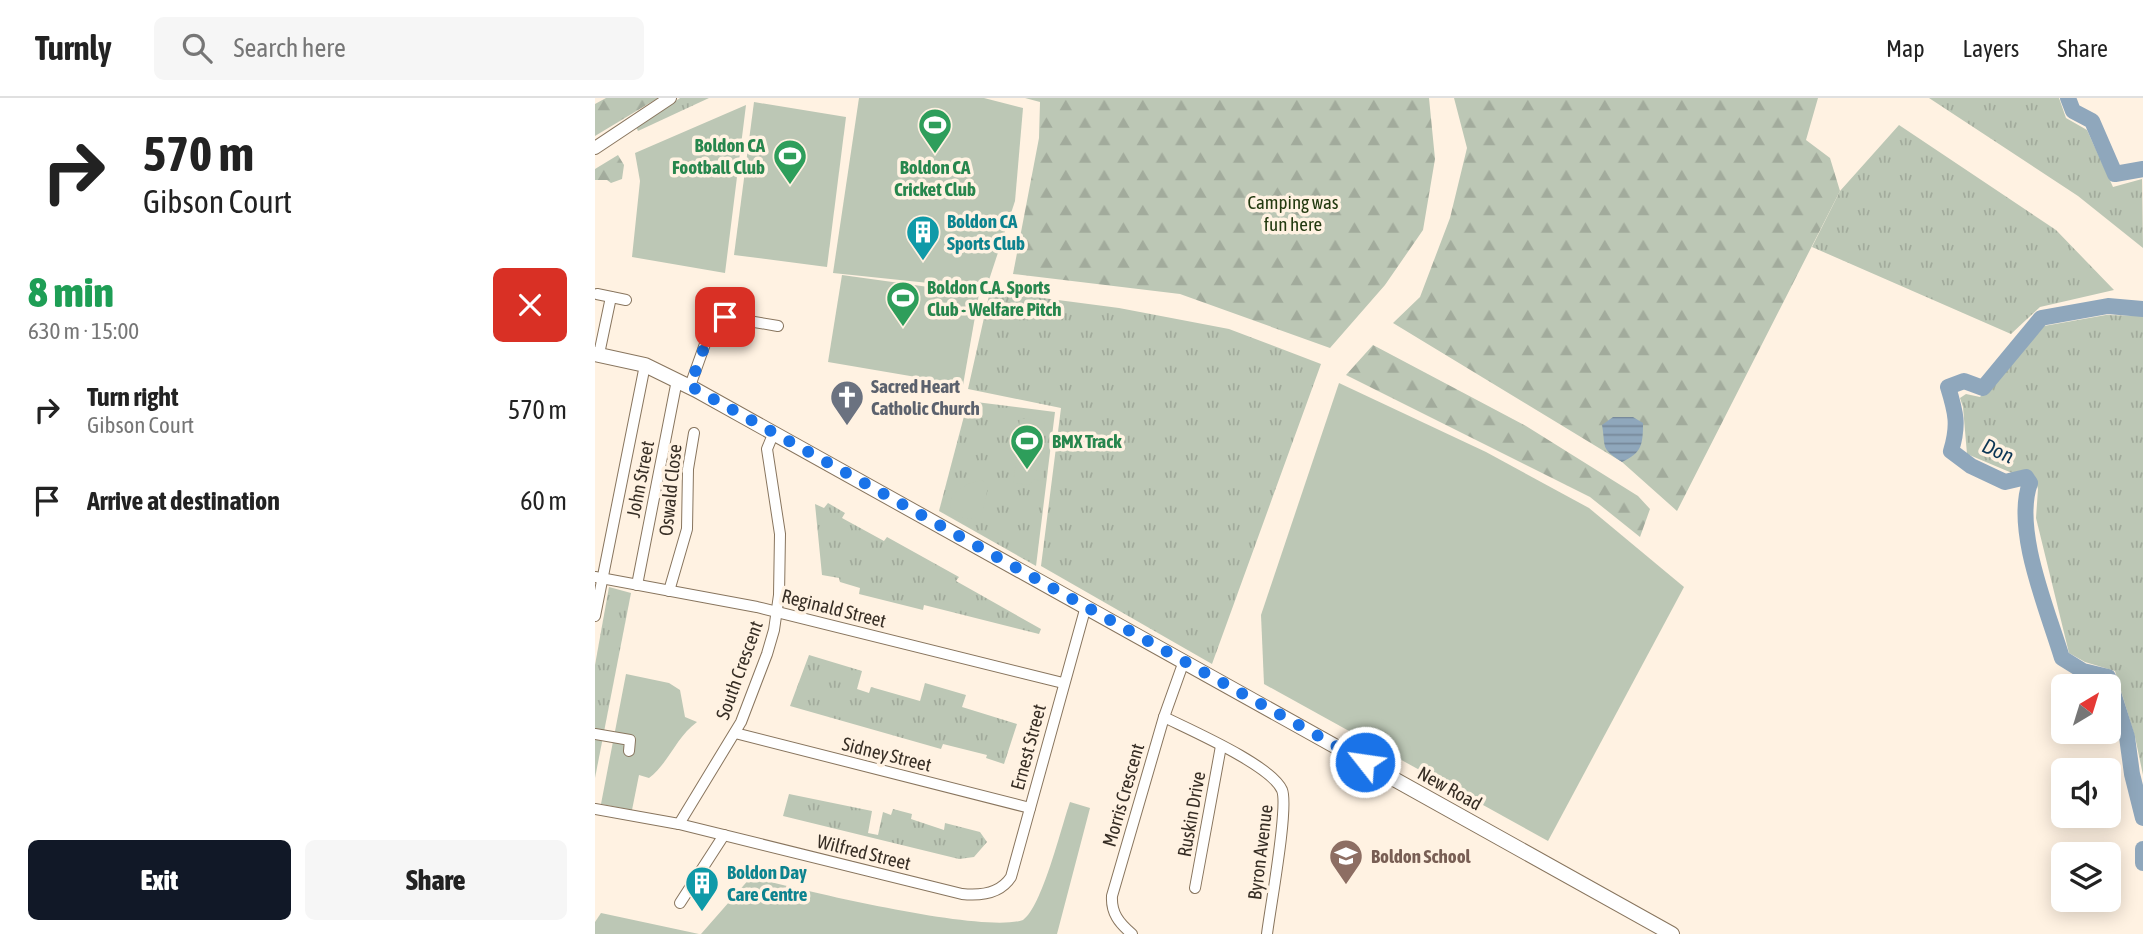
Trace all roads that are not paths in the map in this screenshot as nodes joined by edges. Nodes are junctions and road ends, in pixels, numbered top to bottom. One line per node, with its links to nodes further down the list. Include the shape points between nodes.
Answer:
1 (670, 98): 2 (street)
2 (595, 148)
3 (597, 294): 4 (street)
4 (611, 296): 5 (street); 7 (street)
5 (627, 300)
6 (778, 326): 9 (street, John Street, via 718,319)
7 (597, 354): 8 (main road, New Road)
8 (645, 365): 9 (main road, New Road); 12 (street)
9 (688, 385): 10 (main road, New Road); 13 (street, John Street)
10 (773, 432): 15 (main road, New Road); 16 (street, South Crescent, via 767,449 780,534)
11 (694, 433): 14 (street, Oswald Close, via 687,529)
12 (598, 578): 13 (street, Reginald Street); 17 (street)
13 (637, 585): 14 (street, Reginald Street)
14 (669, 591): 16 (street, Reginald Street)
15 (1086, 606): 18 (main road, New Road); 19 (street, Ernest Street)
16 (778, 612): 19 (street, Reginald Street); 21 (street, South Crescent, via 768,654)
17 (595, 616)
18 (1184, 661): 20 (street, Morris Crescent); 34 (main road, New Road)
19 (1063, 683): 25 (street, Ernest Street)
20 (1164, 716): 24 (street, Byron Avenue); 32 (street, Morris Crescent, via 1112,897 1111,908)
21 (735, 733): 25 (street, Sidney Street); 27 (street, South Crescent)
22 (595, 734): 23 (street)
23 (631, 741)
24 (1221, 746): 29 (street, Ruskin Drive); 33 (street, Byron Avenue, via 1271,775 1283,791)
25 (1030, 808): 30 (street, Ernest Street, via 1011,877)
26 (595, 810): 27 (street, Wilfred Street)
27 (678, 824): 28 (street, Wilfred Street)
28 (724, 835): 30 (street, Wilfred Street, via 962,894); 31 (street)
29 (1197, 888)
30 (996, 892)
31 (680, 903)
32 (1132, 934)
33 (1267, 934)
34 (1672, 934)

